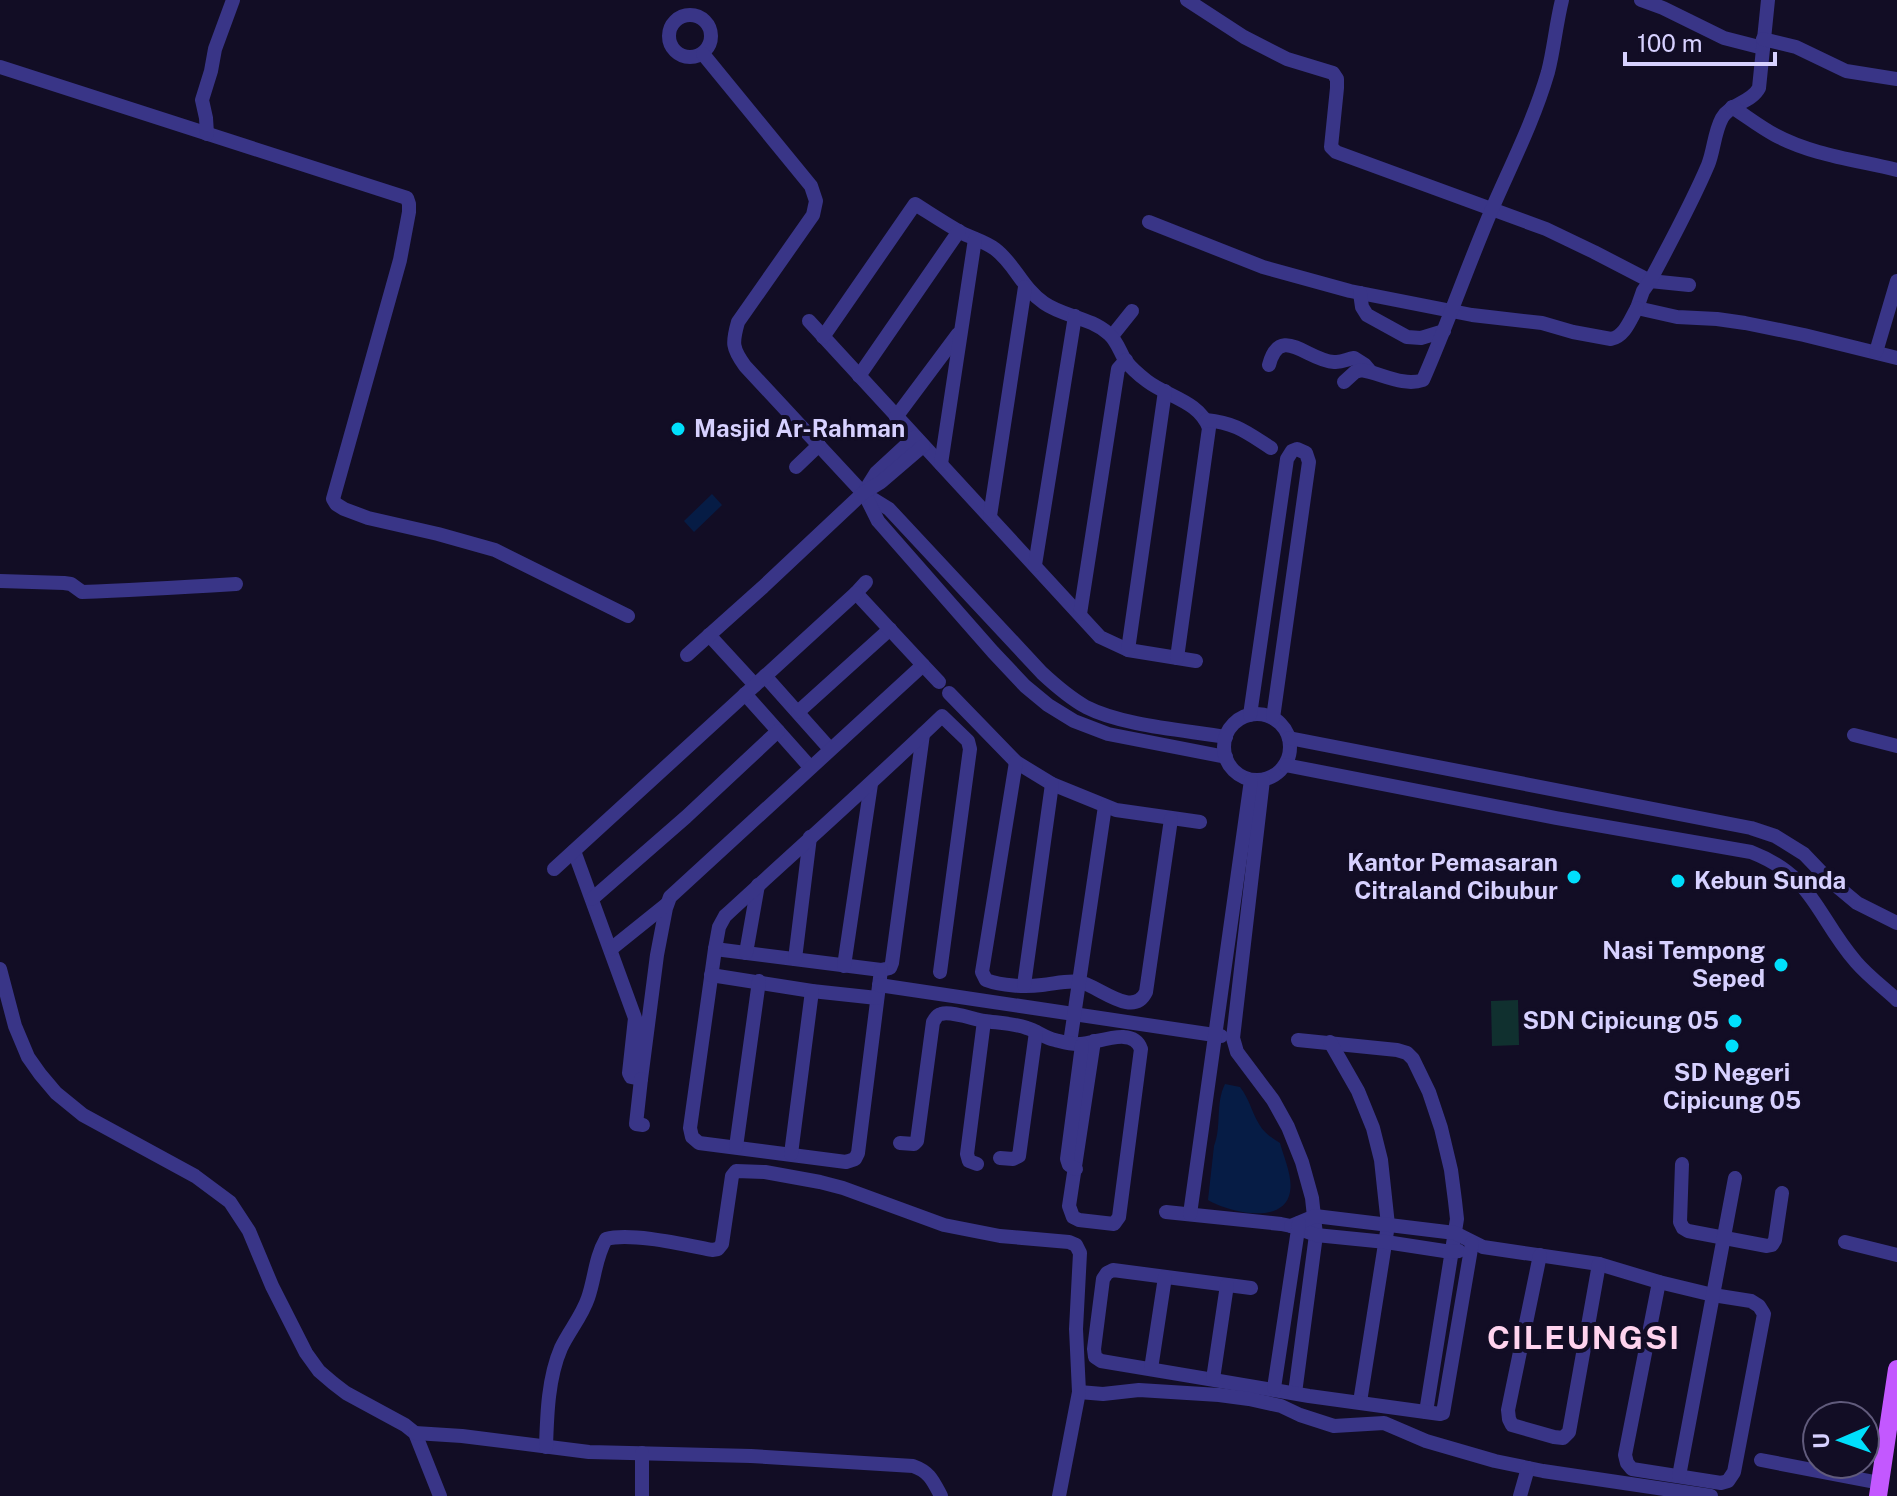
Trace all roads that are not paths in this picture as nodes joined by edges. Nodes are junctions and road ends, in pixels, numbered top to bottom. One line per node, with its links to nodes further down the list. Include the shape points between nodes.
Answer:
1 (233, 0): 11 (street, via 202,100)
2 (1187, 0): 13 (street, via 1287,59 1333,73 1334,151)
3 (1562, 0): 13 (street, via 1549,69)
4 (1641, 0): 6 (street, via 1724,38)
5 (1768, 0): 6 (street)
6 (1763, 44): 9 (street, via 1796,47 1846,71); 10 (street, via 1757,92)
7 (703, 54): 42 (street, via 811,186 816,201 813,215 738,322 733,340 745,366)
8 (0, 67): 11 (street)
9 (1897, 79)
10 (1732, 107): 12 (street, via 1793,143); 17 (street, via 1724,114 1695,195)
11 (207, 134): 52 (street, via 407,198 400,260 334,492 336,504 368,518 495,550)
12 (1897, 170)
13 (1492, 210): 17 (street, via 1546,229); 23 (street)
14 (1149, 222): 21 (street, via 1263,267)
15 (959, 231): 16 (street); 30 (street, via 915,204); 36 (street)
16 (975, 239): 20 (street, via 994,248); 27 (street)
17 (1650, 281): 19 (street); 22 (street)
18 (1897, 281): 31 (street)
19 (1689, 285)
20 (1025, 287): 25 (street, via 1044,303); 47 (street)
21 (1360, 293): 23 (street); 28 (street, via 1367,315 1407,337)
22 (1637, 308): 23 (street, via 1625,330 1611,339); 31 (street, via 1745,323)
23 (1453, 310): 28 (street)
24 (1132, 311): 29 (street)
25 (1075, 316): 29 (street); 48 (street)
26 (809, 321): 30 (street)
27 (961, 331): 39 (street); 44 (street)
28 (1444, 331): 35 (street, via 1423,380)
29 (1112, 336): 33 (street)
30 (823, 337): 36 (street)
31 (1876, 352): 32 (street)
32 (1897, 358)
33 (1126, 360): 38 (street); 51 (street, via 1118,369)
34 (1269, 365): 35 (street, via 1272,353 1284,344 1335,363 1354,358)
35 (1370, 371): 37 (street, via 1355,372)
36 (859, 376): 39 (street)
37 (1344, 382)
38 (1165, 391): 40 (street); 55 (street)
39 (896, 417): 41 (street)
40 (1206, 420): 43 (street, via 1237,426); 57 (street)
41 (919, 442): 44 (street); 46 (street, via 876,473)
42 (819, 445): 45 (street); 46 (street)
43 (1271, 448)
44 (941, 464): 47 (street)
45 (796, 467)
46 (863, 493): 54 (street); 67 (street, via 889,509 1061,691 1113,718); 71 (street, via 878,521 993,652 1048,705 1108,734)
47 (990, 516): 48 (street)
48 (1035, 565): 51 (street)
49 (0, 581): 50 (street, via 64,583 82,592)
50 (236, 584)
51 (1080, 614): 55 (street, via 1100,637)
52 (628, 616)
53 (890, 629): 59 (street); 60 (street, via 861,588); 61 (street)
54 (709, 635): 56 (street); 60 (street)
55 (1128, 650): 57 (street)
56 (687, 655)
57 (1177, 658): 58 (street)
58 (1196, 661)
59 (923, 665): 70 (street); 72 (street)
60 (755, 685): 61 (street); 64 (street); 87 (street)
61 (798, 712): 70 (street)
62 (1250, 715): 63 (street); 63 (street, via 1287,459 1292,451 1302,450 1309,462); 67 (street, via 1235,723)
63 (1273, 718): 68 (street)
64 (778, 731): 74 (street); 90 (street)
65 (923, 734): 76 (street); 99 (street, via 942,716 970,749); 103 (street, via 892,963)
66 (1854, 735): 69 (street)
67 (1226, 737): 71 (street)
68 (1289, 738): 73 (street); 78 (street)
69 (1897, 746)
70 (830, 749): 74 (street)
71 (1226, 757): 75 (street, via 1242,776)
72 (1016, 762): 77 (street); 104 (street, via 982,972 994,983)
73 (1285, 765): 75 (street, via 1276,775); 81 (street)
74 (810, 767): 91 (street)
75 (1257, 780): 85 (street)
76 (871, 784): 86 (street); 97 (street)
77 (1052, 784): 80 (street); 104 (street)
78 (1531, 786): 79 (street); 81 (street)
79 (1617, 802): 84 (street); 92 (street, via 1775,836 1804,854 1857,903)
80 (1105, 806): 82 (street); 102 (street)
81 (1524, 810): 84 (street)
82 (1171, 819): 83 (street); 102 (street, via 1146,992 1135,1002 1122,1002)
83 (1200, 822)
84 (1614, 826): 106 (street, via 1751,852 1781,865 1813,897 1856,962)
85 (1250, 832): 111 (street); 112 (street)
86 (810, 837): 89 (street); 96 (street)
87 (574, 851): 88 (street); 90 (street)
88 (554, 869)
89 (758, 885): 94 (street, via 725,916); 95 (street)
90 (592, 899): 93 (street)
91 (668, 903): 93 (street); 108 (street)
92 (1897, 923)
93 (611, 949): 108 (street)
94 (715, 949): 95 (street); 100 (street)
95 (746, 953): 96 (street)
96 (795, 959): 97 (street)
97 (844, 966): 103 (street)
98 (0, 969): 153 (street, via 25,1050 56,1093 83,1115 195,1176 230,1202 249,1231 296,1336 319,1371)
99 (940, 972)
100 (711, 975): 101 (street); 118 (street, via 690,1128 699,1143)
101 (759, 981): 105 (street); 118 (street)
102 (1078, 982): 104 (street); 107 (street)
103 (879, 984): 105 (street); 107 (street); 119 (street, via 855,1159)
104 (1024, 985)
105 (812, 991): 119 (street)
106 (1897, 1000)
107 (1074, 1014): 111 (street); 115 (street)
108 (642, 1019): 116 (street, via 636,1124)
109 (984, 1021): 110 (street); 117 (street, via 937,1015 917,1141); 121 (street, via 967,1154)
110 (1036, 1032): 115 (street, via 1052,1040); 120 (street, via 1019,1156)
111 (1214, 1035): 112 (street); 126 (street)
112 (1233, 1038): 127 (street, via 1288,1127)
113 (1298, 1040): 114 (street)
114 (1330, 1042): 129 (street, via 1373,1128); 130 (street, via 1397,1050 1418,1066 1451,1170)
115 (1082, 1043): 115 (street, via 1067,1159 1076,1169 1069,1206 1079,1220 1114,1224 1141,1049 1133,1039)
116 (643, 1125)
117 (900, 1143)
118 (736, 1147): 119 (street)
119 (791, 1154)
120 (1000, 1158)
121 (977, 1164)
122 (1682, 1164): 132 (street, via 1681,1225)
123 (1735, 1178): 132 (street)
124 (1782, 1193): 132 (street, via 1772,1245)
125 (1166, 1212): 126 (street)
126 (1190, 1214): 128 (street)
127 (1315, 1216): 128 (street); 129 (street); 131 (street)
128 (1296, 1225): 131 (street); 148 (street)
129 (1388, 1225): 130 (street); 133 (street)
130 (1455, 1233): 135 (street); 136 (street)
131 (1316, 1235): 133 (street); 150 (street)
132 (1725, 1237): 144 (street)
133 (1386, 1242): 136 (street); 151 (street)
134 (1845, 1242): 138 (street)
135 (1475, 1246): 136 (street); 137 (street); 152 (street, via 1443,1413)
136 (1451, 1252): 152 (street)
137 (1540, 1255): 139 (street); 139 (street, via 1508,1410 1512,1425 1554,1437 1569,1432)
138 (1897, 1255)
139 (1599, 1264): 141 (street)
140 (1165, 1277): 142 (street); 145 (street); 145 (street, via 1113,1270 1103,1279 1095,1357)
141 (1659, 1282): 144 (street); 159 (street, via 1626,1459 1632,1469)
142 (1227, 1285): 143 (street); 147 (street)
143 (1251, 1288)
144 (1713, 1295): 159 (street); 159 (street, via 1751,1301 1764,1314 1734,1472 1721,1483)
145 (1151, 1369): 147 (street)
146 (1897, 1369): 154 (main road)
147 (1213, 1379): 148 (street)
148 (1274, 1388): 150 (street)
149 (1079, 1392): 155 (street, via 1076,1245 944,1225 843,1188 742,1170 732,1176 718,1249 606,1239 589,1296 560,1350); 158 (street, via 1219,1395 1281,1406 1334,1426 1384,1423 1426,1441); 165 (street)
150 (1295, 1393): 151 (street)
151 (1360, 1402): 152 (street)
152 (1426, 1412)
153 (415, 1433): 155 (street); 162 (street)
154 (1891, 1446): 160 (main road)
155 (546, 1447): 156 (street)
156 (642, 1453): 163 (street); 164 (street, via 913,1466 924,1469)
157 (1761, 1460): 160 (street)
158 (1528, 1468): 161 (street); 166 (street)
159 (1679, 1476)
160 (1879, 1489)
161 (1656, 1492): 167 (street)
162 (440, 1496)
163 (642, 1496)
164 (941, 1496)
165 (1059, 1496)
166 (1520, 1496)
167 (1711, 1496)

